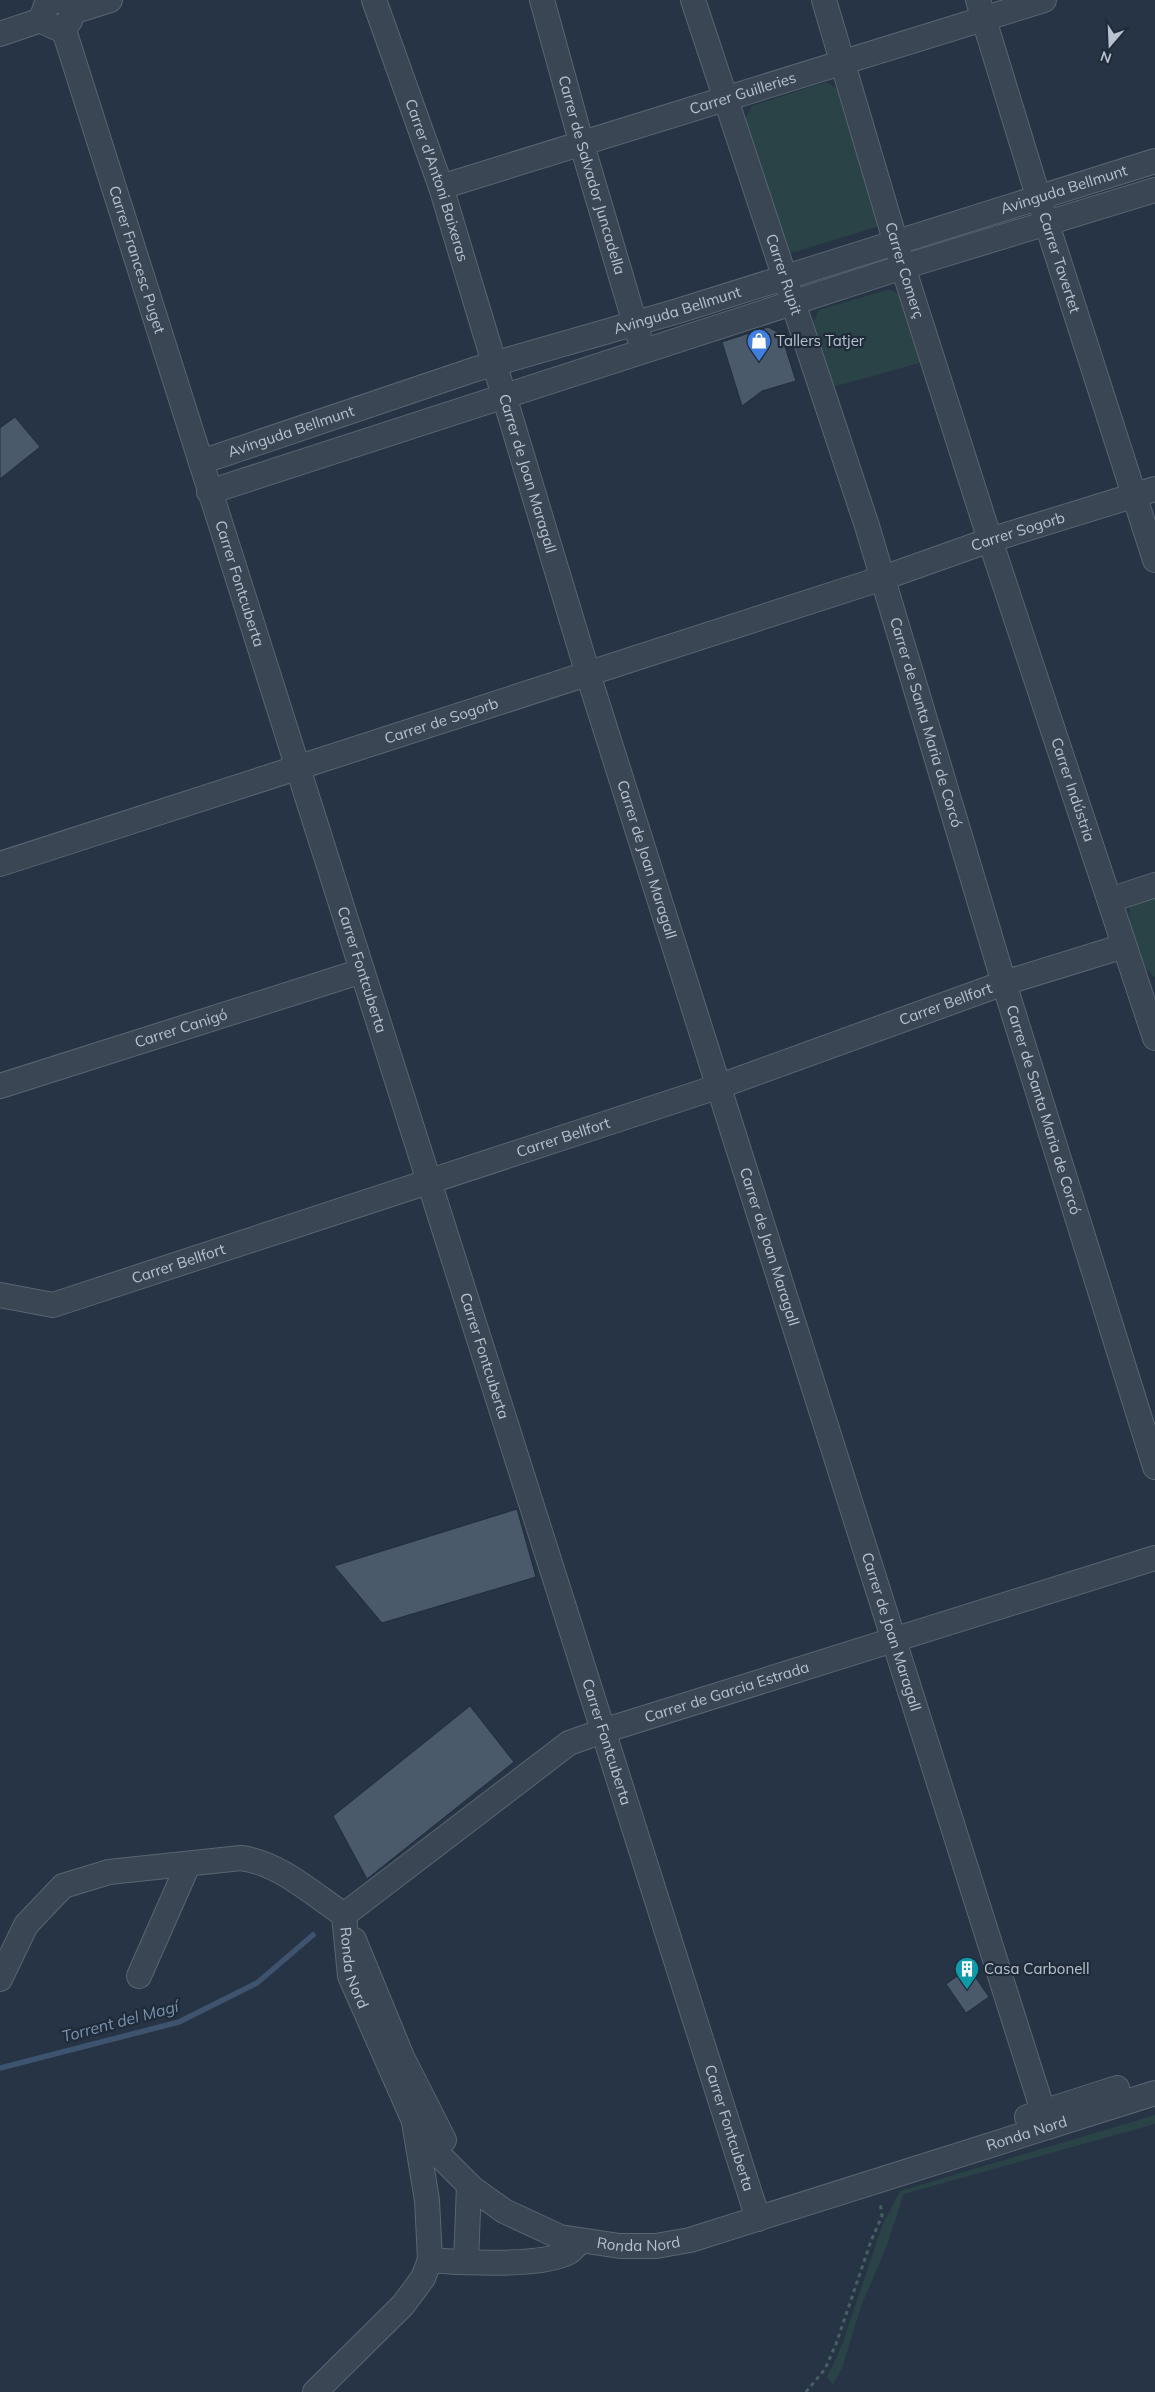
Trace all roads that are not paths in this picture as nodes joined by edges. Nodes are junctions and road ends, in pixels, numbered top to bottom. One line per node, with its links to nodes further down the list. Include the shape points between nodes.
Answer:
1 (110, 0): 7 (street)
2 (374, 0): 14 (street, Carrer d'Antoni Baixeras)
3 (542, 0): 12 (street, Carrer de Salvador Juncadella)
4 (693, 0): 11 (street, Carrer Rupit)
5 (824, 0): 10 (street, Carrer Comerç)
6 (1044, 0): 8 (street, Carrer Guilleries)
7 (58, 8): 9 (street); 26 (street, Carrer Francesc Puget)
8 (980, 10): 10 (street, Carrer Guilleries); 16 (street, Carrer Tavertet)
9 (0, 34)
10 (845, 63): 11 (street, Carrer Guilleries); 18 (street, Carrer Comerç)
11 (727, 100): 12 (street, Carrer Guilleries); 20 (street, Carrer Rupit)
12 (582, 145): 14 (street, Carrer Guilleries); 22 (street, Carrer de Salvador Juncadella)
13 (1155, 161): 16 (street, Avinguda Bellmunt)
14 (441, 187): 24 (street, Carrer d'Antoni Baixeras)
15 (1155, 190): 17 (street, Avinguda Bellmunt)
16 (1038, 196): 17 (street, Carrer Tavertet); 18 (street, Avinguda Bellmunt)
17 (1047, 224): 19 (street, Avinguda Bellmunt); 28 (street, Carrer Tavertet)
18 (896, 243): 19 (street, Carrer Comerç); 20 (street, Avinguda Bellmunt)
19 (903, 267): 21 (street, Avinguda Bellmunt); 29 (street, Carrer Comerç)
20 (786, 278): 21 (street, Carrer Rupit); 22 (street, Avinguda Bellmunt)
21 (794, 302): 23 (street, Avinguda Bellmunt); 31 (street, Carrer Rupit)
22 (636, 323): 23 (street, Carrer de Salvador Juncadella); 24 (street, Avinguda Bellmunt)
23 (643, 351): 25 (street, Avinguda Bellmunt)
24 (494, 364): 25 (street, Carrer de Joan Maragall); 26 (street, Avinguda Bellmunt)
25 (504, 396): 27 (street, Avinguda Bellmunt); 32 (street, Carrer de Joan Maragall)
26 (201, 462): 27 (street, Carrer Francesc Puget)
27 (209, 492): 33 (street, Carrer Fontcuberta)
28 (1145, 492): 29 (street, Carrer Sogorb); 30 (street, Carrer Tavertet)
29 (990, 540): 31 (street, Carrer Sogorb); 36 (street, Carrer Indústria)
30 (1155, 560)
31 (883, 578): 32 (street, Carrer de Sogorb); 39 (street, Carrer de Santa Maria de Corcó)
32 (588, 674): 33 (street, Carrer de Sogorb); 43 (street, Carrer de Joan Maragall)
33 (297, 768): 34 (street, Carrer de Sogorb); 38 (street, Carrer Fontcuberta)
34 (0, 864)
35 (1155, 885): 36 (street)
36 (1110, 900): 37 (street, Carrer Indústria)
37 (1124, 946): 39 (street, Carrer Bellfort); 40 (street, Carrer Indústria)
38 (362, 971): 42 (street, Carrer Canigó); 44 (street, Carrer Fontcuberta)
39 (1004, 983): 43 (street, Carrer Bellfort); 46 (street, Carrer de Santa Maria de Corcó)
40 (1147, 989): 41 (street, Carrer Indústria)
41 (1155, 1038)
42 (0, 1086)
43 (720, 1086): 44 (street, Carrer Bellfort); 48 (street, Carrer de Joan Maragall)
44 (429, 1181): 45 (street, Carrer Bellfort, via 52,1305); 49 (street, Carrer Fontcuberta)
45 (0, 1295)
46 (1155, 1467)
47 (1155, 1558): 48 (street, Carrer de Garcia Estrada)
48 (893, 1640): 49 (street, Carrer de Garcia Estrada); 56 (street, Carrer de Joan Maragall)
49 (603, 1731): 51 (street, Carrer de Garcia Estrada, via 569,1743); 59 (street, Carrer Fontcuberta)
50 (188, 1865): 51 (street, via 241,1858 258,1860); 52 (street); 53 (street, via 109,1872 63,1886 26,1925)
51 (344, 1915): 57 (street, Ronda Nord, via 350,1976); 59 (street, Ronda Nord, via 402,2057 438,2133 458,2159 498,2192 554,2220 610,2232 669,2230)
52 (139, 1976)
53 (0, 1979)
54 (1155, 2077): 56 (street, Ronda Nord)
55 (1155, 2094): 56 (street, Ronda Nord)
56 (1045, 2119): 59 (street, Ronda Nord, via 925,2152); 59 (street, Ronda Nord, via 876,2181)
57 (414, 2120): 58 (street, Ronda Nord, via 441,2157); 61 (street, via 427,2200)
58 (469, 2184): 60 (street, Ronda Nord, via 512,2215 560,2237); 62 (street)
59 (756, 2212): 60 (street, Ronda Nord, via 690,2240 656,2246)
60 (581, 2241): 62 (street, via 569,2252 556,2256 503,2263)
61 (430, 2260): 62 (street); 63 (street, via 423,2278 403,2305)
62 (466, 2262)
63 (315, 2392)

